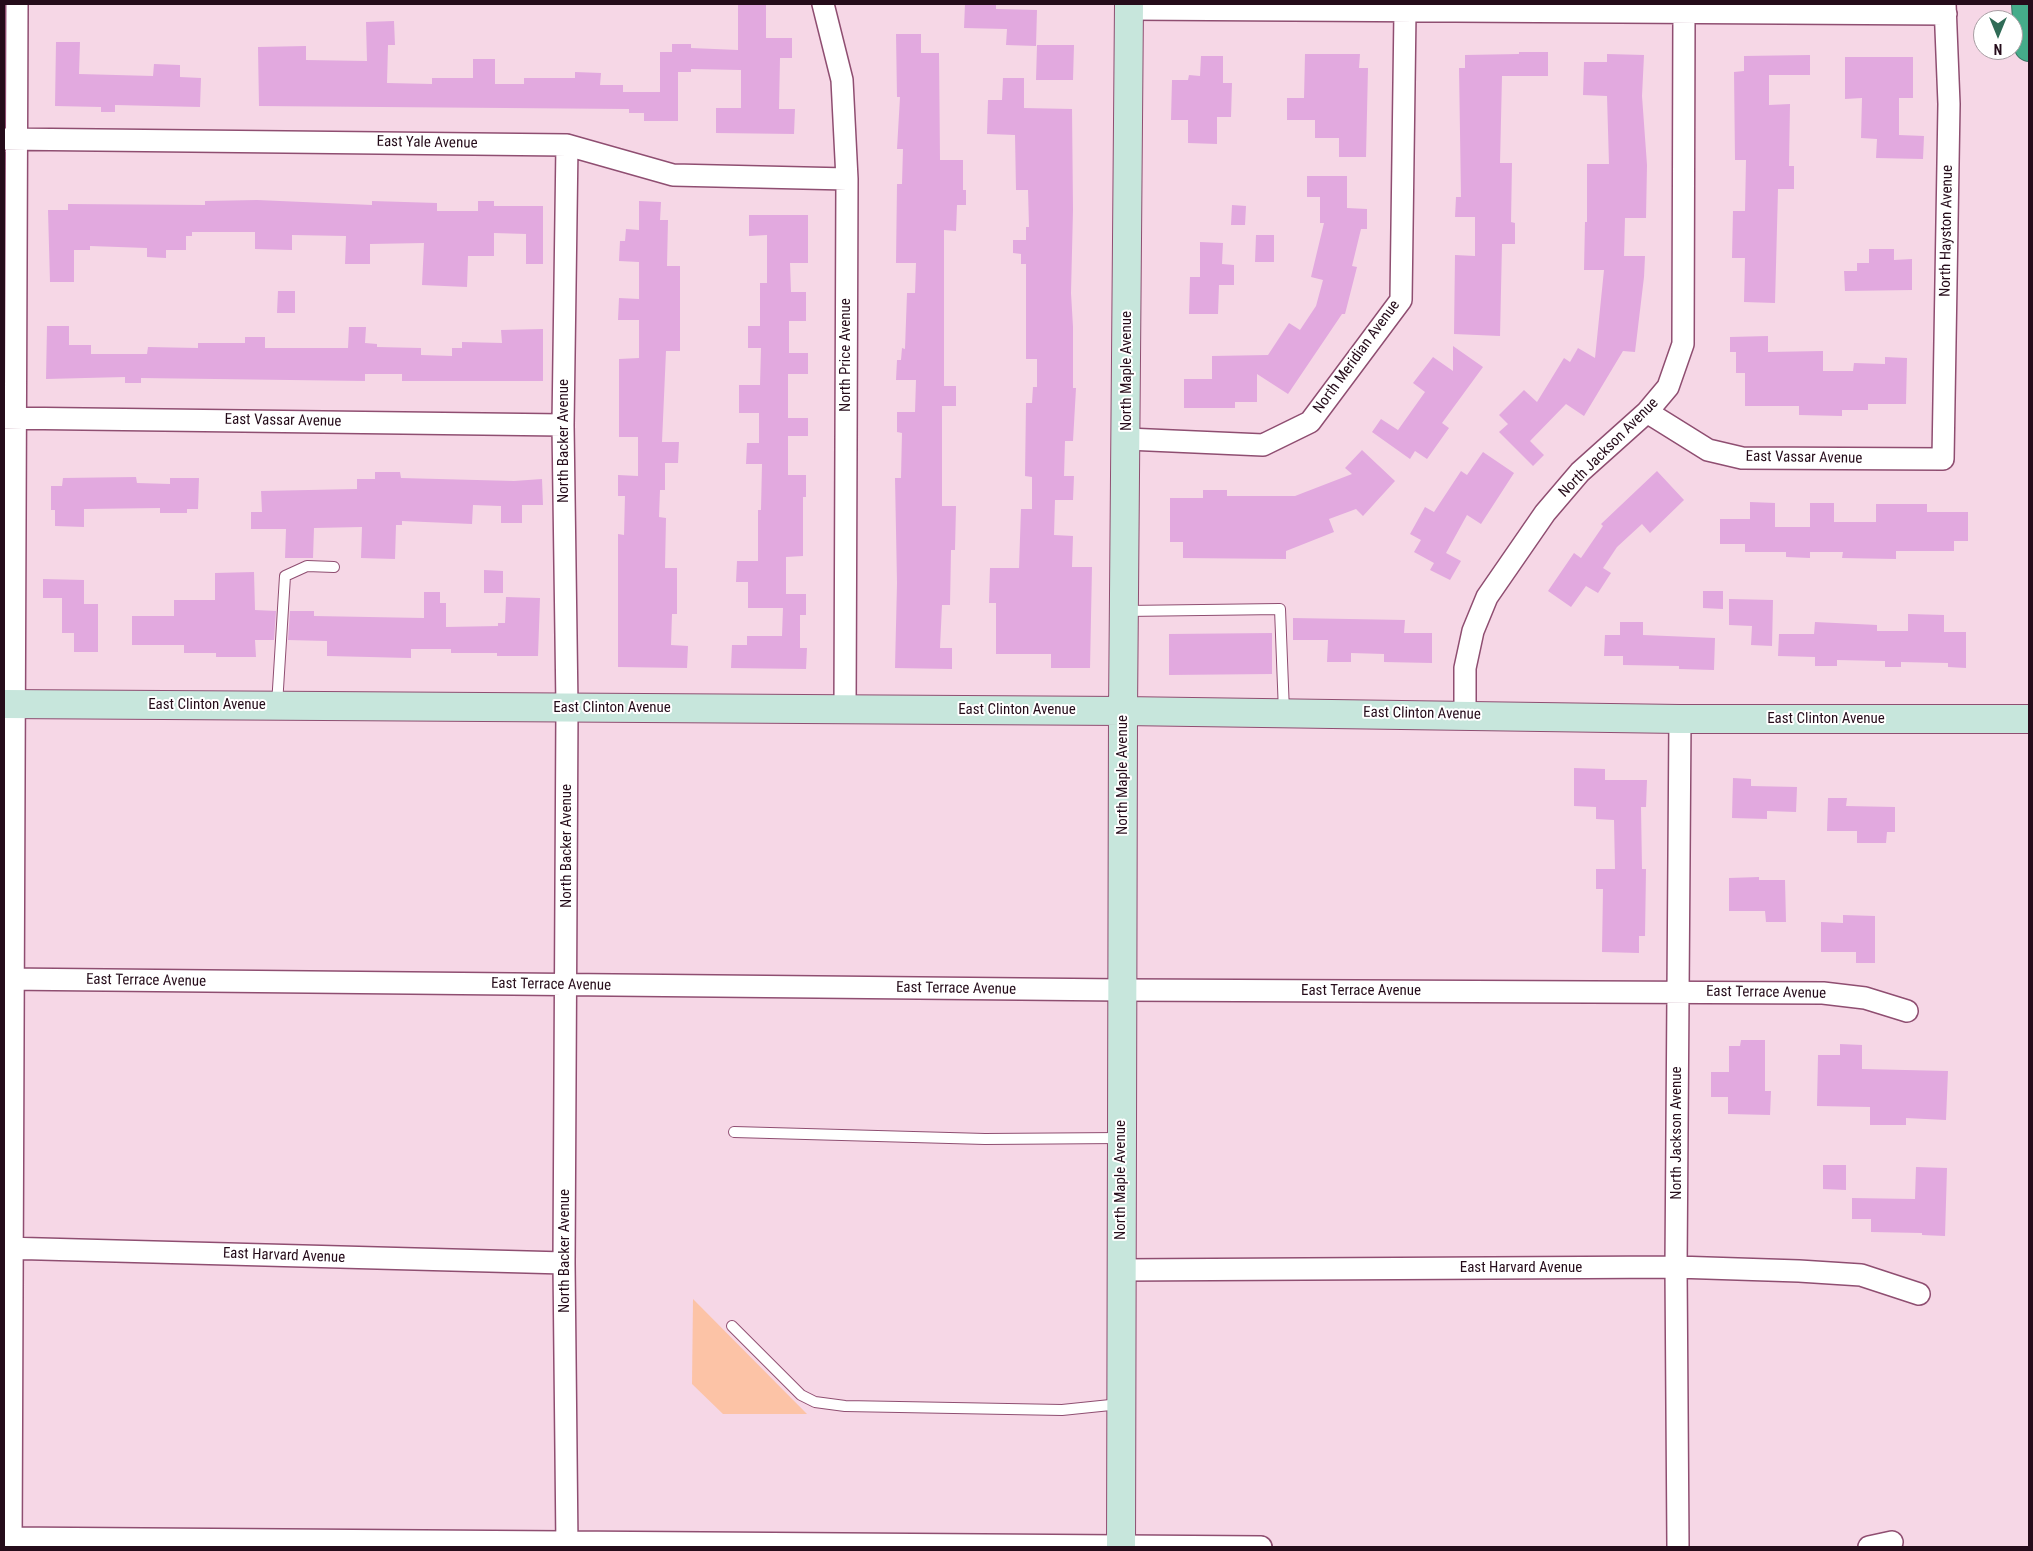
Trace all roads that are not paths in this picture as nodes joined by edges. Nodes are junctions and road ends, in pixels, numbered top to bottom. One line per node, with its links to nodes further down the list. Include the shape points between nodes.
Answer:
1 (17, 4): 9 (street)
2 (824, 4): 11 (street, North Price Avenue, via 842,80)
3 (2026, 4): 8 (highway)
4 (1129, 6): 7 (street); 15 (main road, North Maple Avenue)
5 (1945, 9): 6 (street); 16 (street, North Hayston Avenue, via 1949,104)
6 (1684, 11): 7 (street); 12 (street, North Jackson Avenue, via 1683,344 1668,387)
7 (1405, 12): 15 (street, North Meridian Avenue, via 1401,300 1310,422 1263,445)
8 (2029, 47)
9 (10, 139): 10 (street, East Yale Avenue); 13 (street)
10 (567, 145): 11 (street, East Yale Avenue, via 673,175); 14 (street, North Backer Avenue)
11 (847, 179): 22 (street, North Price Avenue)
12 (1647, 412): 16 (street, East Vassar Avenue, via 1708,450 1742,458); 25 (street, North Jackson Avenue, via 1580,472 1545,513 1487,596 1473,631 1466,668)
13 (10, 418): 14 (street, East Vassar Avenue); 19 (street)
14 (563, 424): 21 (street, North Backer Avenue)
15 (1126, 439): 18 (main road, North Maple Avenue)
16 (1942, 459)
17 (334, 567): 20 (lane, via 307,566 285,576)
18 (1124, 612): 23 (main road, North Maple Avenue); 24 (lane, via 1280,609)
19 (9, 704): 20 (main road, East Clinton Avenue); 28 (street)
20 (277, 706): 21 (main road, East Clinton Avenue)
21 (567, 707): 22 (main road, East Clinton Avenue); 30 (street, North Backer Avenue)
22 (845, 709): 23 (main road, East Clinton Avenue)
23 (1123, 711): 24 (main road, East Clinton Avenue); 31 (main road, North Maple Avenue)
24 (1284, 713): 25 (main road, East Clinton Avenue)
25 (1465, 714): 26 (main road, East Clinton Avenue)
26 (1680, 719): 27 (main road, East Clinton Avenue); 32 (street, North Jackson Avenue)
27 (2029, 720)
28 (9, 851): 29 (street)
29 (8, 979): 30 (street, East Terrace Avenue); 36 (street)
30 (567, 985): 31 (street, East Terrace Avenue); 37 (street, North Backer Avenue)
31 (1122, 990): 32 (street, East Terrace Avenue); 35 (main road, North Maple Avenue)
32 (1678, 992): 33 (street, East Terrace Avenue, via 1823,993 1865,998); 38 (street, North Jackson Avenue)
33 (1907, 1010)
34 (734, 1132): 35 (lane)
35 (1121, 1138): 39 (main road, North Maple Avenue)
36 (8, 1248): 37 (street, East Harvard Avenue); 43 (street)
37 (564, 1264): 45 (street, North Backer Avenue)
38 (1676, 1268): 39 (street, East Harvard Avenue); 40 (street, East Harvard Avenue, via 1799,1270 1861,1275); 48 (street, North Jackson Avenue)
39 (1120, 1270): 42 (main road, North Maple Avenue)
40 (1919, 1294)
41 (732, 1326): 42 (lane, via 801,1395 815,1402 845,1406 1062,1410)
42 (1121, 1404): 46 (main road, North Maple Avenue)
43 (8, 1541): 45 (street)
44 (1892, 1542): 49 (street)
45 (567, 1545): 46 (street)
46 (1121, 1547): 47 (street)
47 (1261, 1547)
48 (1678, 1547)
49 (1869, 1547)

